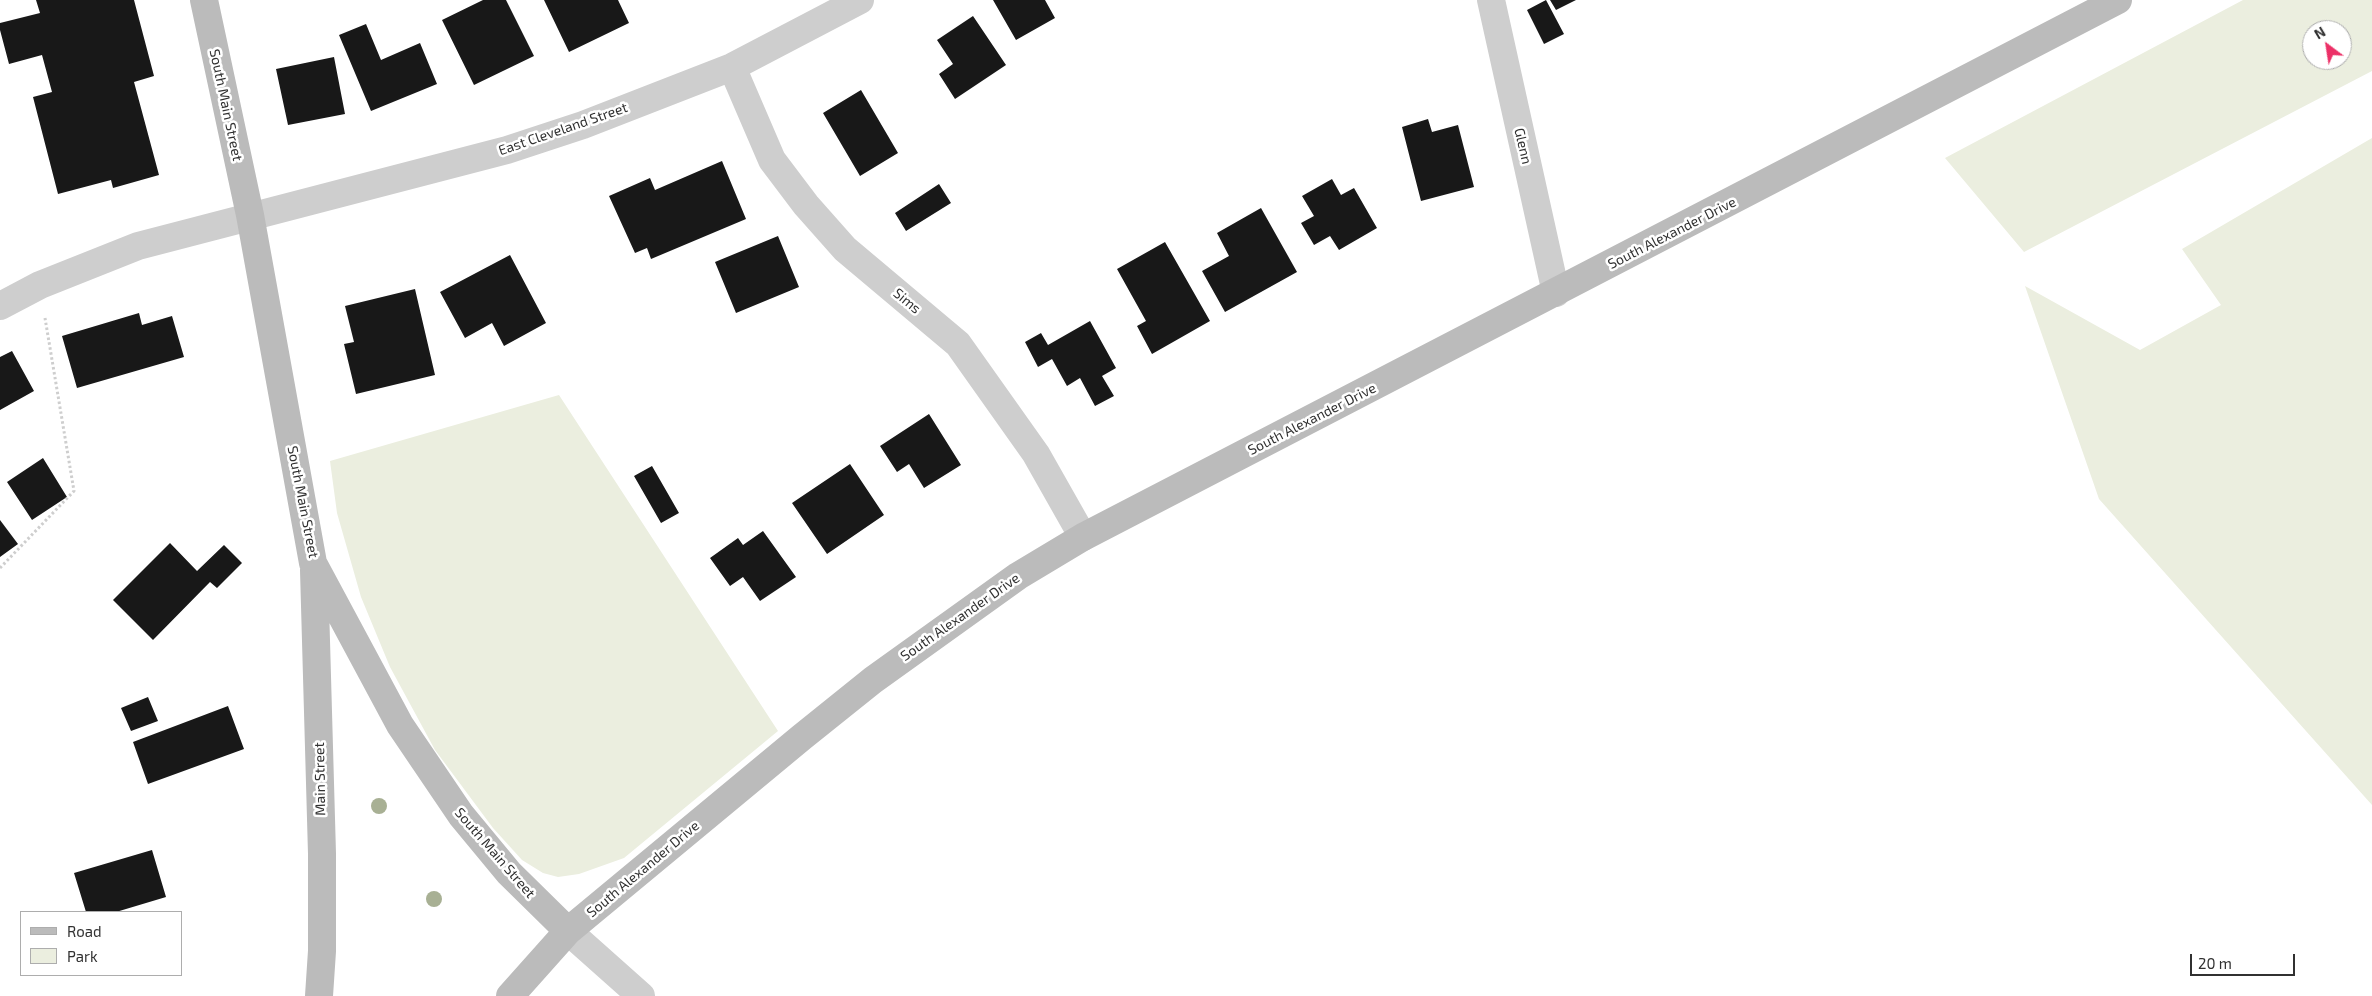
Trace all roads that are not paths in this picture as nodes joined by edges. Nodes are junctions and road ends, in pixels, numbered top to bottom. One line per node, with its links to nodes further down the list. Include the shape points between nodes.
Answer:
1 (204, 0): 6 (main road, South Main Street)
2 (860, 0): 5 (street, East Cleveland Street)
3 (1490, 0): 7 (street, Glenn)
4 (2118, 0): 7 (main road, South Alexander Drive)
5 (732, 67): 6 (street, East Cleveland Street, via 583,125 507,150); 9 (street, Sims, via 772,160 845,249 958,344 1036,454)
6 (250, 215): 8 (street, East Cleveland Street, via 138,246 40,284); 10 (main road, South Main Street)
7 (1556, 292): 9 (main road, South Alexander Drive)
8 (0, 306)
9 (1084, 536): 11 (main road, South Alexander Drive, via 1018,576 872,680)
10 (313, 563): 11 (main road, South Main Street, via 400,725 461,815 509,873); 12 (main road, Main Street, via 322,854)
11 (568, 931): 13 (main road, South Alexander Drive); 14 (street)
12 (319, 996)
13 (510, 996)
14 (641, 996)

